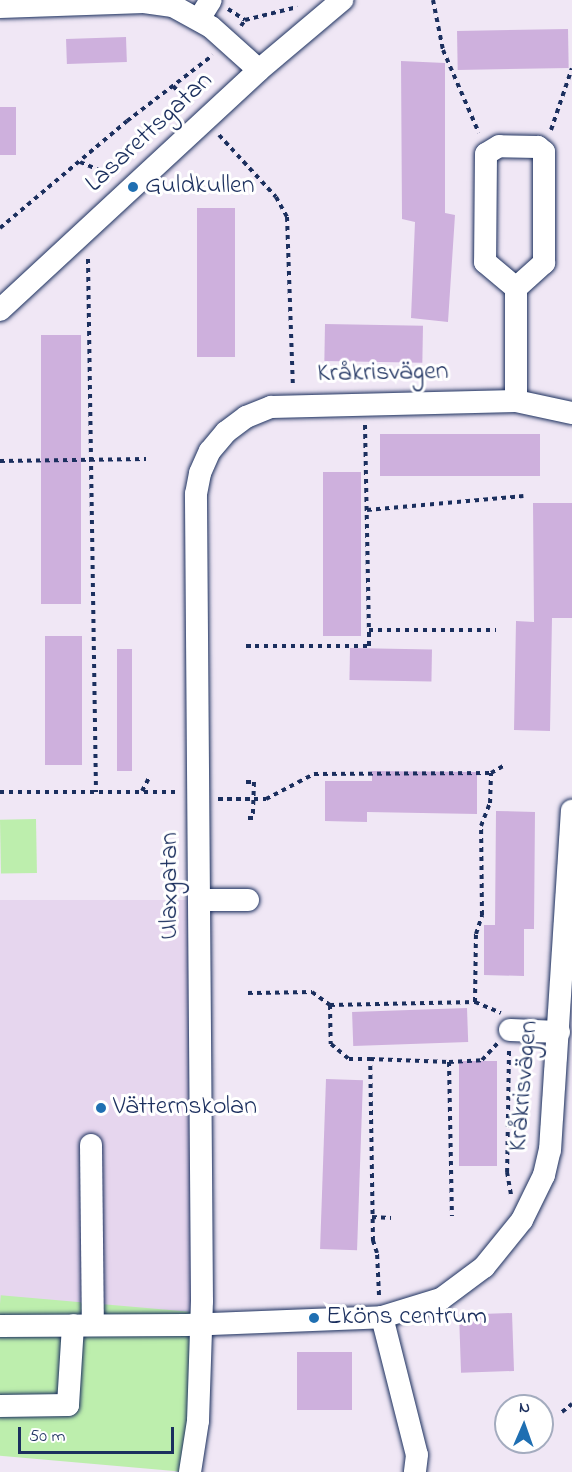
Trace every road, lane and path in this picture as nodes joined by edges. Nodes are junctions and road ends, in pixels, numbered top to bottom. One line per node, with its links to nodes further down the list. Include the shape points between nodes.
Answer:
1 (211, 0): 6 (street)
2 (342, 0): 9 (street, Lasarettsgatan)
3 (433, 0): 12 (path, via 443,50)
4 (302, 5): 7 (path, via 288,12 245,20)
5 (0, 8): 6 (street, via 158,3)
6 (199, 19): 7 (street)
7 (228, 41): 9 (street); 10 (path)
8 (572, 69): 13 (path)
9 (259, 70): 11 (street, Lasarettsgatan)
10 (173, 86): 11 (path); 14 (path)
11 (205, 119): 19 (street, Lasarettsgatan); 22 (path, via 276,197 287,217)
12 (489, 152): 13 (street, via 499,146 538,147); 18 (street, via 485,262)
13 (544, 152): 18 (street, via 544,263)
14 (80, 162): 15 (path); 16 (path)
15 (106, 173)
16 (0, 228)
17 (96, 249): 25 (path, via 88,258)
18 (516, 288): 20 (street)
19 (0, 310)
20 (516, 401): 21 (street, Kråkrisvägen); 23 (street, Kråkrisvägen)
21 (365, 403): 22 (street, Kråkrisvägen); 29 (path)
22 (293, 404): 24 (street, Kråkrisvägen, via 246,417)
23 (572, 413)
24 (210, 451): 40 (street, Ulaxgatan, via 196,494)
25 (92, 459): 26 (path); 27 (path); 38 (path)
26 (146, 459)
27 (0, 461)
28 (522, 496): 29 (path)
29 (367, 510): 30 (path)
30 (369, 630): 31 (path); 32 (path, via 369,646)
31 (496, 630)
32 (246, 646)
33 (503, 766): 34 (path)
34 (491, 773): 41 (path, via 314,774 266,799); 47 (path, via 490,803 481,826 482,915 476,934)
35 (150, 776): 39 (path)
36 (246, 782): 41 (path, via 254,782)
37 (0, 792): 38 (path)
38 (96, 792): 39 (path)
39 (141, 792): 40 (path)
40 (199, 795): 41 (path); 44 (street, Ulaxgatan)
41 (254, 799): 43 (path, via 253,818)
42 (572, 812): 49 (street, Kråkrisvägen)
43 (248, 818)
44 (200, 900): 45 (street); 60 (street, Ulaxgatan)
45 (248, 900)
46 (248, 993): 48 (path, via 312,992)
47 (475, 1002): 48 (path); 50 (path, via 499,1010)
48 (330, 1005): 51 (path, via 331,1044 349,1059)
49 (564, 1024): 50 (street); 53 (street, Kråkrisvägen)
50 (510, 1030): 52 (path, via 482,1060); 55 (path, via 507,1172 510,1194)
51 (370, 1059): 52 (path); 57 (path)
52 (449, 1062): 56 (path)
53 (562, 1135): 55 (street, Kråkrisvägen)
54 (91, 1145): 61 (street)
55 (529, 1209): 59 (street, Kråkrisvägen, via 499,1251 456,1290 423,1307)
56 (452, 1216)
57 (372, 1217): 58 (path); 59 (path)
58 (390, 1218)
59 (382, 1317): 60 (street, Kråkrisvägen); 66 (street)
60 (201, 1322): 61 (street); 67 (street, Ulaxgatan, via 198,1421)
61 (83, 1325): 62 (street); 64 (street, via 68,1405)
62 (0, 1326)
63 (572, 1404): 65 (path)
64 (0, 1406)
65 (562, 1412)
66 (416, 1463)
67 (190, 1472)

